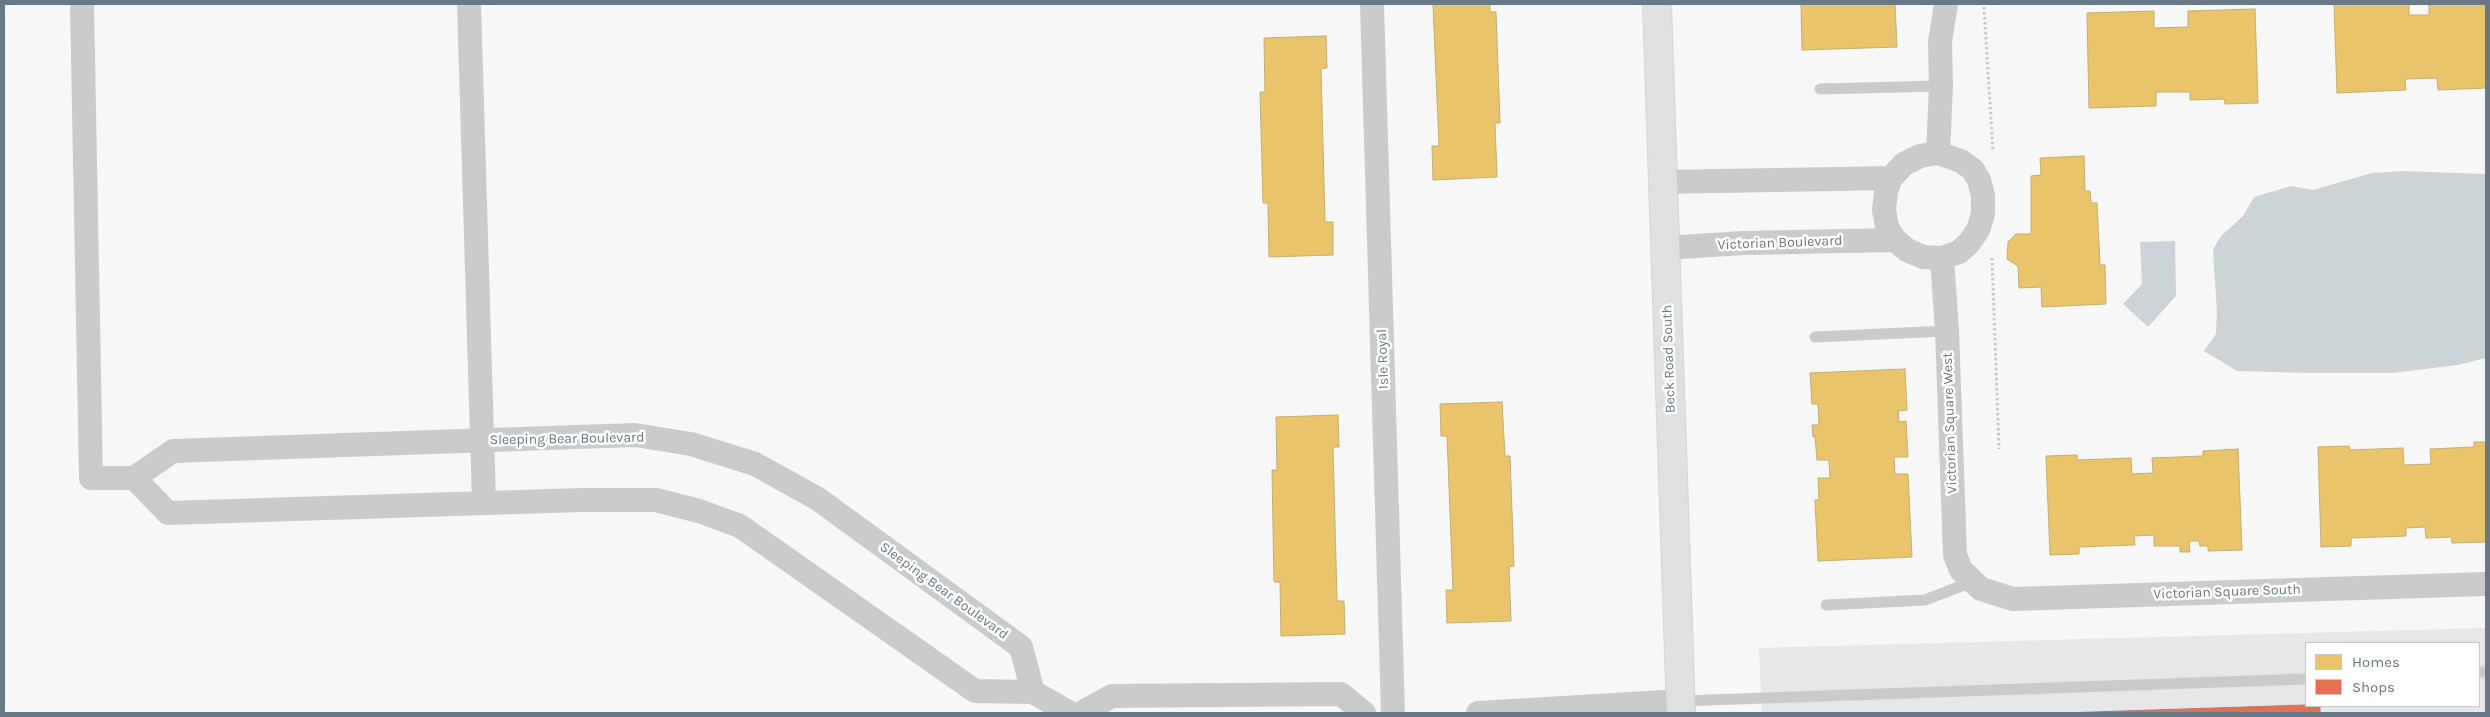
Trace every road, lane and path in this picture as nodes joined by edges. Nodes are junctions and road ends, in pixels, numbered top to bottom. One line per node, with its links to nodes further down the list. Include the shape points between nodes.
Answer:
1 (82, 4): 17 (street, via 91,478)
2 (469, 4): 16 (street)
3 (1372, 4): 28 (street, Isle Royal)
4 (1656, 4): 10 (main road, Beck Road South)
5 (1946, 4): 6 (street, via 1940,42)
6 (1941, 86): 7 (lane); 8 (street)
7 (1820, 89)
8 (1938, 153): 9 (street, via 1920,156 1904,164); 13 (street, via 1961,160 1972,170 1979,180 1983,196 1983,214 1978,230 1959,252)
9 (1891, 178): 10 (street); 11 (street, via 1884,210 1887,227)
10 (1663, 182): 12 (main road, Beck Road South)
11 (1895, 240): 12 (street, Victorian Boulevard); 13 (street, via 1923,258)
12 (1665, 248): 24 (main road, Beck Road South)
13 (1942, 258): 14 (street, Victorian Square West)
14 (1947, 331): 15 (lane); 19 (street, Victorian Square West, via 1955,555 1960,570)
15 (1815, 337)
16 (483, 440): 17 (street, Sleeping Bear Boulevard, via 173,451); 18 (street); 23 (street, Sleeping Bear Boulevard, via 635,435 691,444 755,464 818,499 1021,647)
17 (134, 478): 18 (street, via 168,513)
18 (484, 503): 23 (street, via 656,500 699,510 740,526 975,691)
19 (1972, 582): 20 (street, Victorian Square South, via 1981,589 2013,599); 21 (lane, via 1924,600)
20 (2486, 584)
21 (1826, 604)
22 (2305, 679): 24 (lane)
23 (1033, 692): 25 (street)
24 (1681, 707): 29 (street)
25 (1070, 713)
26 (1080, 713): 27 (street, via 1112,696 1341,694)
27 (1364, 713)
28 (1393, 713)
29 (1478, 713)

